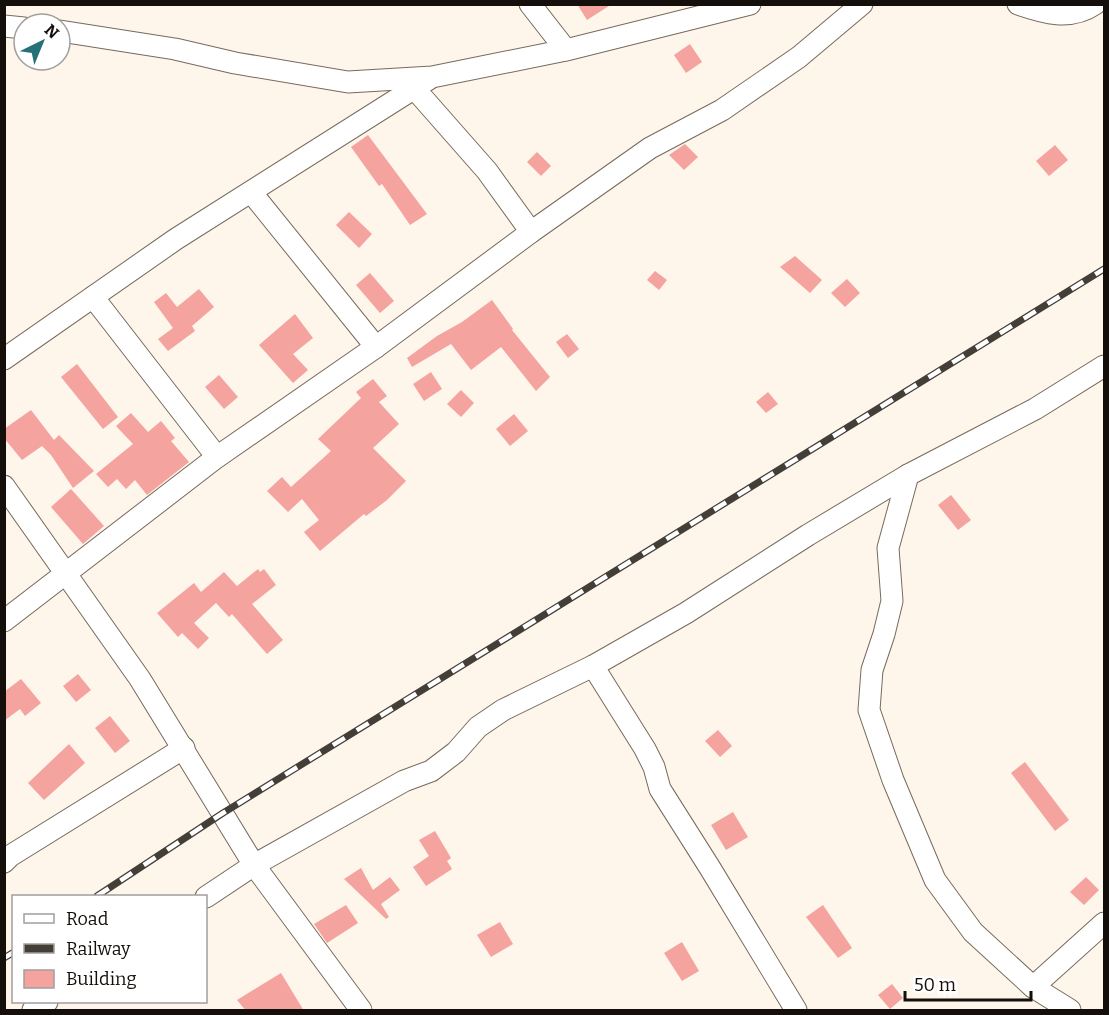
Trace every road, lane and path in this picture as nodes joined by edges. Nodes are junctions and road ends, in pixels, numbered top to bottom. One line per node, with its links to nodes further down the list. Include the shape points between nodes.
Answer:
1 (530, 4): 7 (street)
2 (750, 4): 7 (street)
3 (862, 4): 10 (street, via 790,64 722,110 651,148)
4 (1018, 4): 5 (street, via 1045,13 1074,15)
5 (1095, 4)
6 (72, 33): 8 (street, via 348,82)
7 (566, 50): 8 (street)
8 (423, 83): 9 (street); 10 (street)
9 (251, 192): 11 (street); 12 (street)
10 (531, 232): 12 (street)
11 (93, 297): 13 (street); 15 (street)
12 (376, 347): 15 (street)
13 (4, 359)
14 (1104, 366): 16 (street, via 1035,409)
15 (217, 457): 18 (street)
16 (908, 474): 20 (street, via 686,613); 26 (street, via 888,548 892,602 872,670 869,710 935,880 973,932)
17 (4, 486): 18 (street)
18 (67, 573): 19 (street); 21 (street)
19 (4, 621)
20 (593, 666): 23 (street, via 503,710 478,727 456,752 431,771 404,781); 28 (street, via 645,748 660,789)
21 (184, 748): 22 (street); 23 (street)
22 (6, 855)
23 (254, 865): 24 (street); 27 (street)
24 (207, 896)
25 (1104, 922): 26 (street)
26 (1033, 987): 29 (street)
27 (360, 1011)
28 (796, 1011)
29 (1070, 1011)

